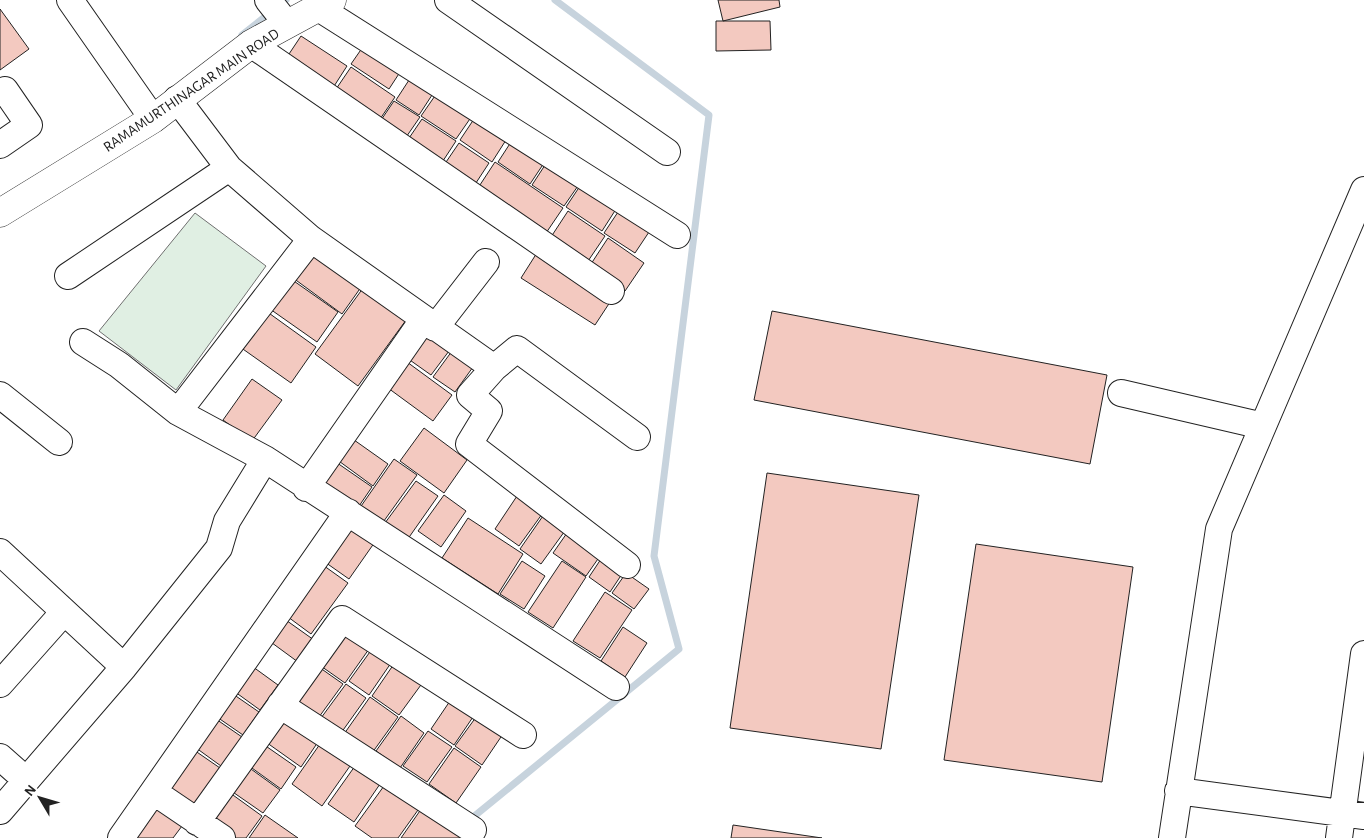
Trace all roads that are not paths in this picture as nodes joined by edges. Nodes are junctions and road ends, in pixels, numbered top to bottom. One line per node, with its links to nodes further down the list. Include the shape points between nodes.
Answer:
1 (70, 0): 9 (street)
2 (448, 0): 11 (street)
3 (269, 2): 5 (street)
4 (324, 4): 5 (main road, RAMAMURTHINAGAR MAIN ROAD); 15 (street)
5 (287, 24): 6 (main road, RAMAMURTHINAGAR MAIN ROAD)
6 (251, 44): 8 (main road, RAMAMURTHINAGAR MAIN ROAD); 19 (street)
7 (5, 90): 10 (street, via 29,126)
8 (177, 99): 9 (main road, RAMAMURTHINAGAR MAIN ROAD); 12 (street)
9 (153, 119): 14 (main road, RAMAMURTHINAGAR MAIN ROAD)
10 (0, 145)
11 (667, 152)
12 (229, 168): 16 (street); 18 (street)
13 (1364, 190): 26 (street)
14 (2, 208)
15 (677, 235)
16 (311, 239): 20 (street); 25 (street)
17 (486, 262): 20 (street)
18 (68, 276)
19 (611, 291)
20 (429, 324): 22 (street); 30 (street)
21 (83, 342): 25 (street, via 119,365)
22 (494, 368): 27 (street, via 517,349); 33 (street, via 470,395 489,412 469,444)
23 (1121, 393): 26 (street)
24 (0, 395): 28 (street)
25 (178, 412): 29 (street)
26 (1263, 426): 43 (street, via 1219,529)
27 (637, 437)
28 (59, 442)
29 (265, 460): 30 (street); 36 (street, via 227,521 219,548)
30 (306, 488): 31 (street)
31 (348, 512): 38 (street); 44 (street)
32 (0, 552): 34 (street)
33 (627, 565)
34 (64, 612): 36 (street); 37 (street)
35 (1364, 654): 47 (street)
36 (124, 667): 42 (street)
37 (0, 684)
38 (616, 687)
39 (280, 705): 40 (street, via 342,619); 46 (street); 48 (street)
40 (523, 735)
41 (0, 757): 42 (street)
42 (26, 780): 45 (street)
43 (1178, 791): 47 (street); 51 (street)
44 (154, 792): 46 (street); 49 (street)
45 (0, 811)
46 (198, 822): 50 (street)
47 (1349, 822)
48 (473, 830)
49 (121, 838)
50 (222, 838)
51 (1172, 838)

